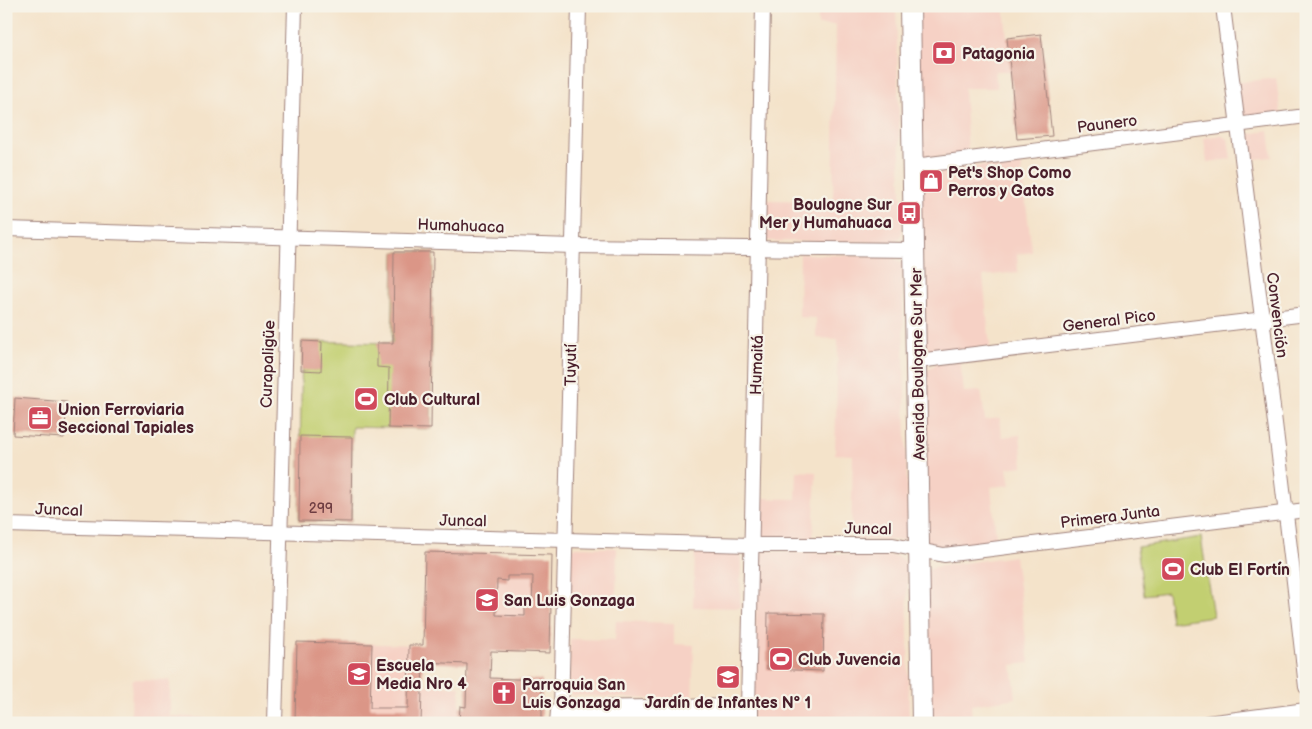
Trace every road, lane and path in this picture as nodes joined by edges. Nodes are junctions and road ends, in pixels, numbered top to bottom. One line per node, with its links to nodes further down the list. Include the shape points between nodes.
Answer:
1 (295, 6): 10 (street, Curapaligüe)
2 (579, 6): 11 (street, Tuyutí)
3 (763, 6): 12 (street, Humaitá)
4 (910, 6): 8 (main road, Avenida Boulogne Sur Mer)
5 (1224, 6): 7 (street, Convención)
6 (1306, 116): 7 (street, Paunero)
7 (1238, 124): 8 (street, Paunero); 15 (street, Convención)
8 (914, 166): 13 (main road, Avenida Boulogne Sur Mer)
9 (6, 229): 10 (street, Humahuaca)
10 (288, 237): 11 (street, Humahuaca); 20 (street, Curapaligüe)
11 (573, 246): 12 (street, Humahuaca); 21 (street, Tuyutí)
12 (759, 248): 13 (street, Humahuaca); 22 (street, Humaitá)
13 (916, 250): 16 (main road, Avenida Boulogne Sur Mer)
14 (1306, 314): 15 (street, General Pico)
15 (1260, 319): 16 (street, General Pico); 18 (street, Convención)
16 (917, 361): 23 (main road, Avenida Boulogne Sur Mer)
17 (1306, 510): 18 (street, Primera Junta)
18 (1287, 512): 23 (street, Primera Junta, via 944,555); 24 (street, Convención)
19 (6, 525): 20 (street, Juncal)
20 (280, 533): 21 (street, Juncal); 28 (street, Curapaligüe)
21 (566, 540): 22 (street, Juncal); 27 (street, Tuyutí)
22 (750, 544): 23 (street, Juncal, via 893,545); 26 (street, Humaitá)
23 (919, 550): 29 (main road, Avenida Boulogne Sur Mer)
24 (1306, 687)
25 (1306, 710): 30 (street)
26 (748, 716): 27 (main road)
27 (560, 717)
28 (275, 723)
29 (922, 723)
30 (1206, 723)

